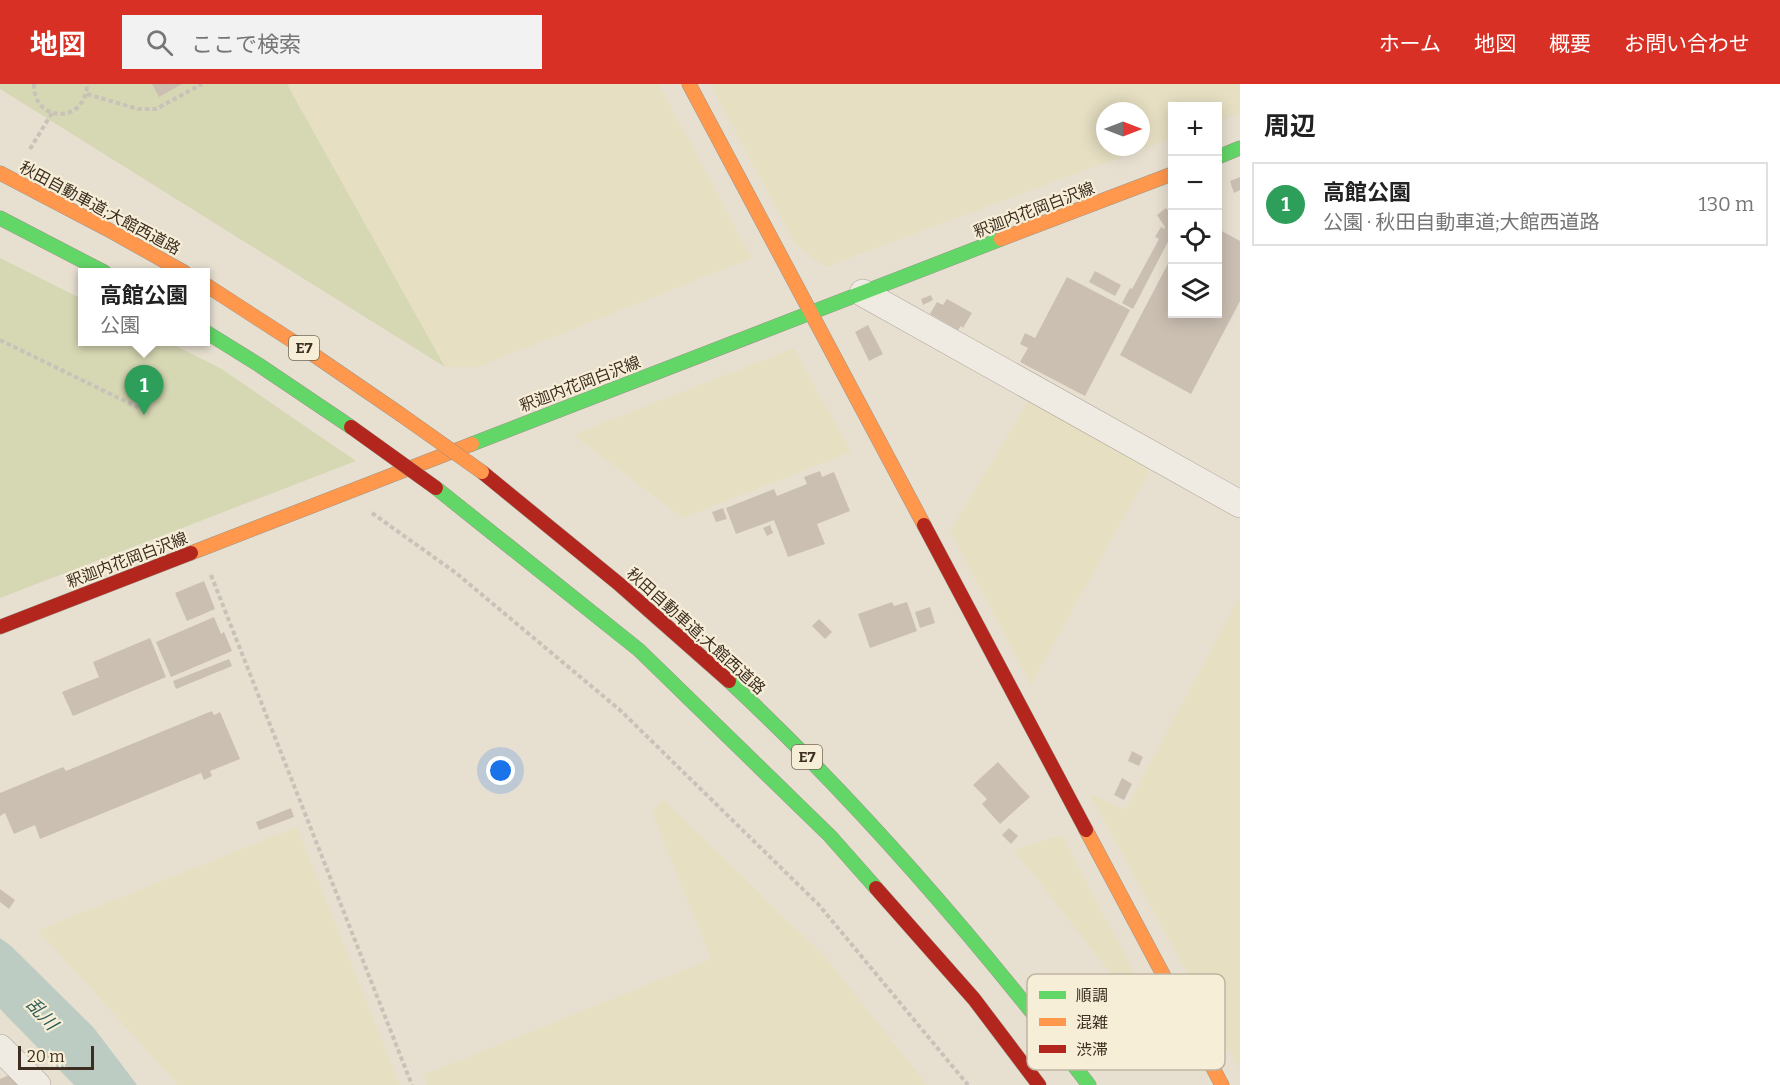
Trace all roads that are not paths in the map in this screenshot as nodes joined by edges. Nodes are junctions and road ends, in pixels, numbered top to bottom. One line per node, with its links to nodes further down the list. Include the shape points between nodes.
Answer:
1 (689, 84): 11 (main road)
2 (1240, 148): 3 (main road)
3 (1220, 156)
4 (0, 173): 8 (main road, 秋田自動車道;大館西道路)
5 (1168, 176): 10 (main road, 釈迦内花岡白沢線)
6 (0, 218): 7 (main road)
7 (95, 268)
8 (175, 268)
9 (210, 288): 16 (main road, 秋田自動車道;大館西道路 / E7, bridge, via 482,472 660,618 751,701 833,784 994,962)
10 (863, 293): 11 (main road, 釈迦内花岡白沢線); 13 (street)
11 (811, 312): 14 (main road, 釈迦内花岡白沢線); 15 (main road)
12 (210, 334): 18 (main road, E7, bridge, via 436,488 639,650 830,836 974,999)
13 (1240, 504)
14 (0, 627)
15 (1163, 974)
16 (1027, 1005)
17 (0, 1048): 22 (street)
18 (1027, 1069)
19 (1028, 1070): 23 (main road, E7, bridge)
20 (1077, 1070): 24 (main road, 秋田自動車道;大館西道路 / E7, bridge)
21 (1214, 1070): 25 (main road)
22 (37, 1085)
23 (1039, 1085)
24 (1089, 1085)
25 (1222, 1085)

